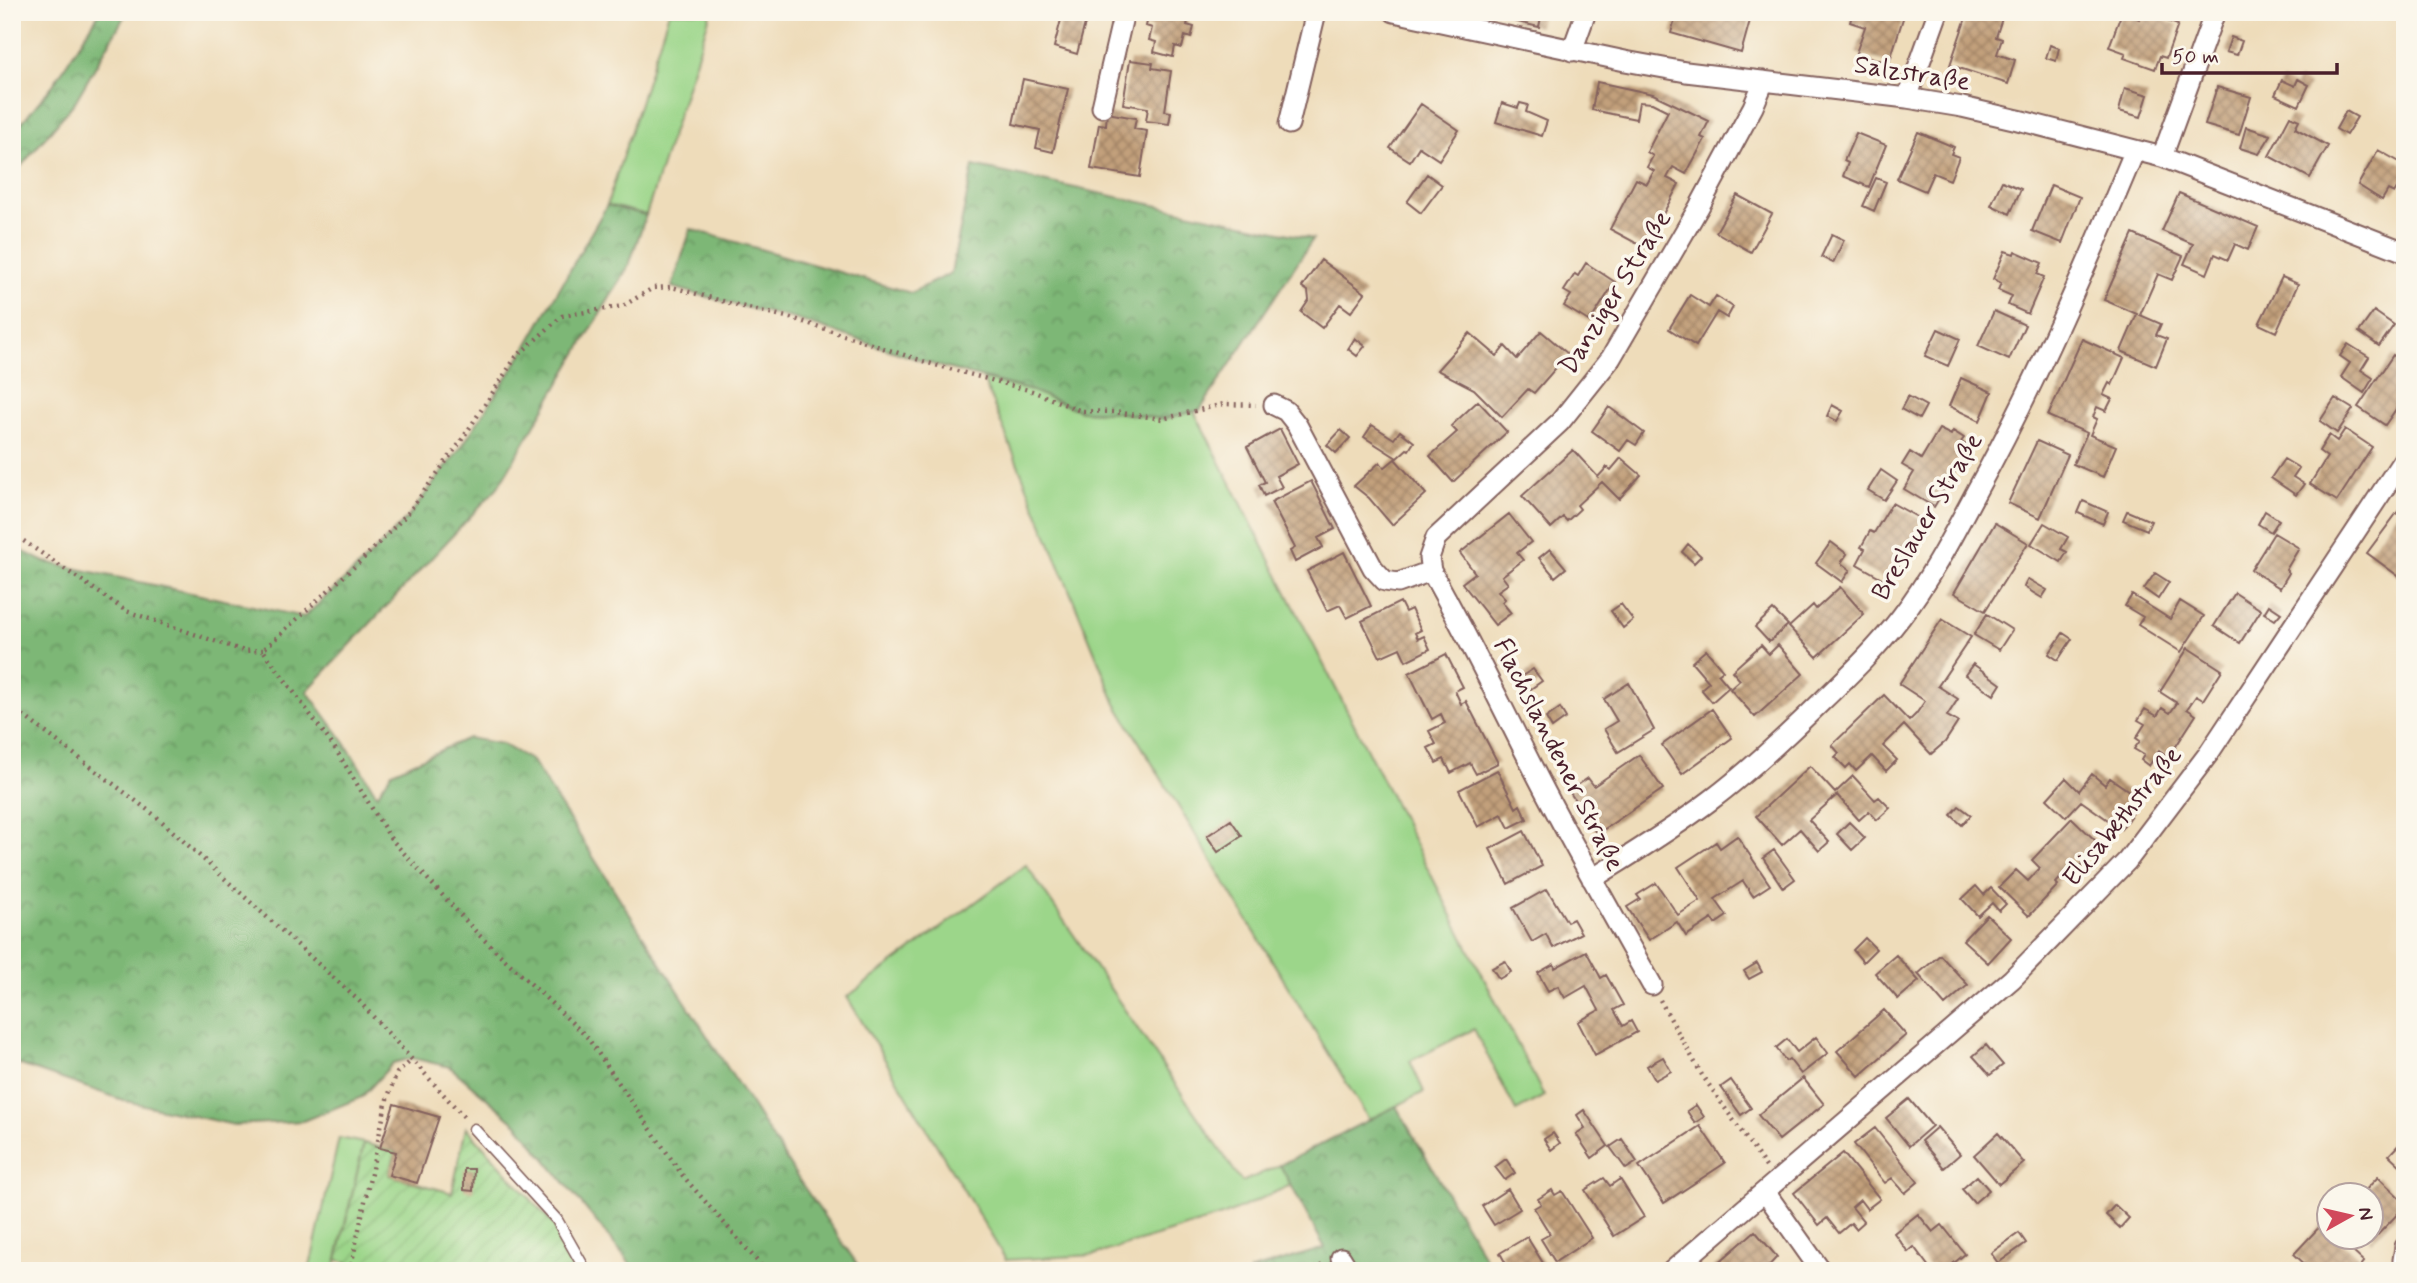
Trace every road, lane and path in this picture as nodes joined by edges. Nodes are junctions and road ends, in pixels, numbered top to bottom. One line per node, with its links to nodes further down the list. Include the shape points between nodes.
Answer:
1 (1124, 12): 10 (street)
2 (1316, 12): 11 (street)
3 (1394, 12): 7 (street, Salzstraße)
4 (1586, 12): 7 (street)
5 (1938, 12): 9 (street)
6 (2215, 12): 13 (street)
7 (1572, 51): 8 (street, Salzstraße)
8 (1764, 82): 9 (street, Salzstraße); 18 (street, Danziger Straße, via 1693,219 1611,358 1560,422 1436,538 1429,558)
9 (1907, 98): 12 (street, Salzstraße)
10 (1101, 107)
11 (1289, 124)
12 (2135, 150): 13 (street, Salzstraße); 21 (street, Breslauer Straße, via 2008,433 1935,565 1901,616 1779,743 1661,836)
13 (2162, 157): 14 (street, Salzstraße)
14 (2405, 253)
15 (1274, 405): 18 (street, via 1297,425 1373,568 1385,581 1398,583); 19 (path, via 1224,404 1161,419 1081,411 1032,391 935,365 795,318 672,287 653,288 623,306 562,316 516,357 408,513)
16 (2405, 457): 25 (street, Elisabethstraße, via 2209,752 2127,861 2012,979)
17 (12, 533): 19 (path, via 127,611 244,651)
18 (1431, 571): 21 (street, Flachslandener Straße)
19 (262, 650): 30 (path, via 334,747 391,839 478,934 587,1037 683,1176)
20 (12, 707): 23 (path, via 157,817 359,1001)
21 (1592, 879): 22 (street, Flachslandener Straße)
22 (1652, 985): 25 (path, via 1702,1075)
23 (412, 1060): 24 (path); 28 (path, via 397,1073 387,1099)
24 (474, 1129): 29 (lane, via 558,1220)
25 (1774, 1184): 31 (street, Elisabethstraße); 32 (street)
26 (2405, 1247): 27 (street)
27 (2405, 1264)
28 (350, 1271)
29 (586, 1271)
30 (766, 1271)
31 (1672, 1271)
32 (1821, 1271)

